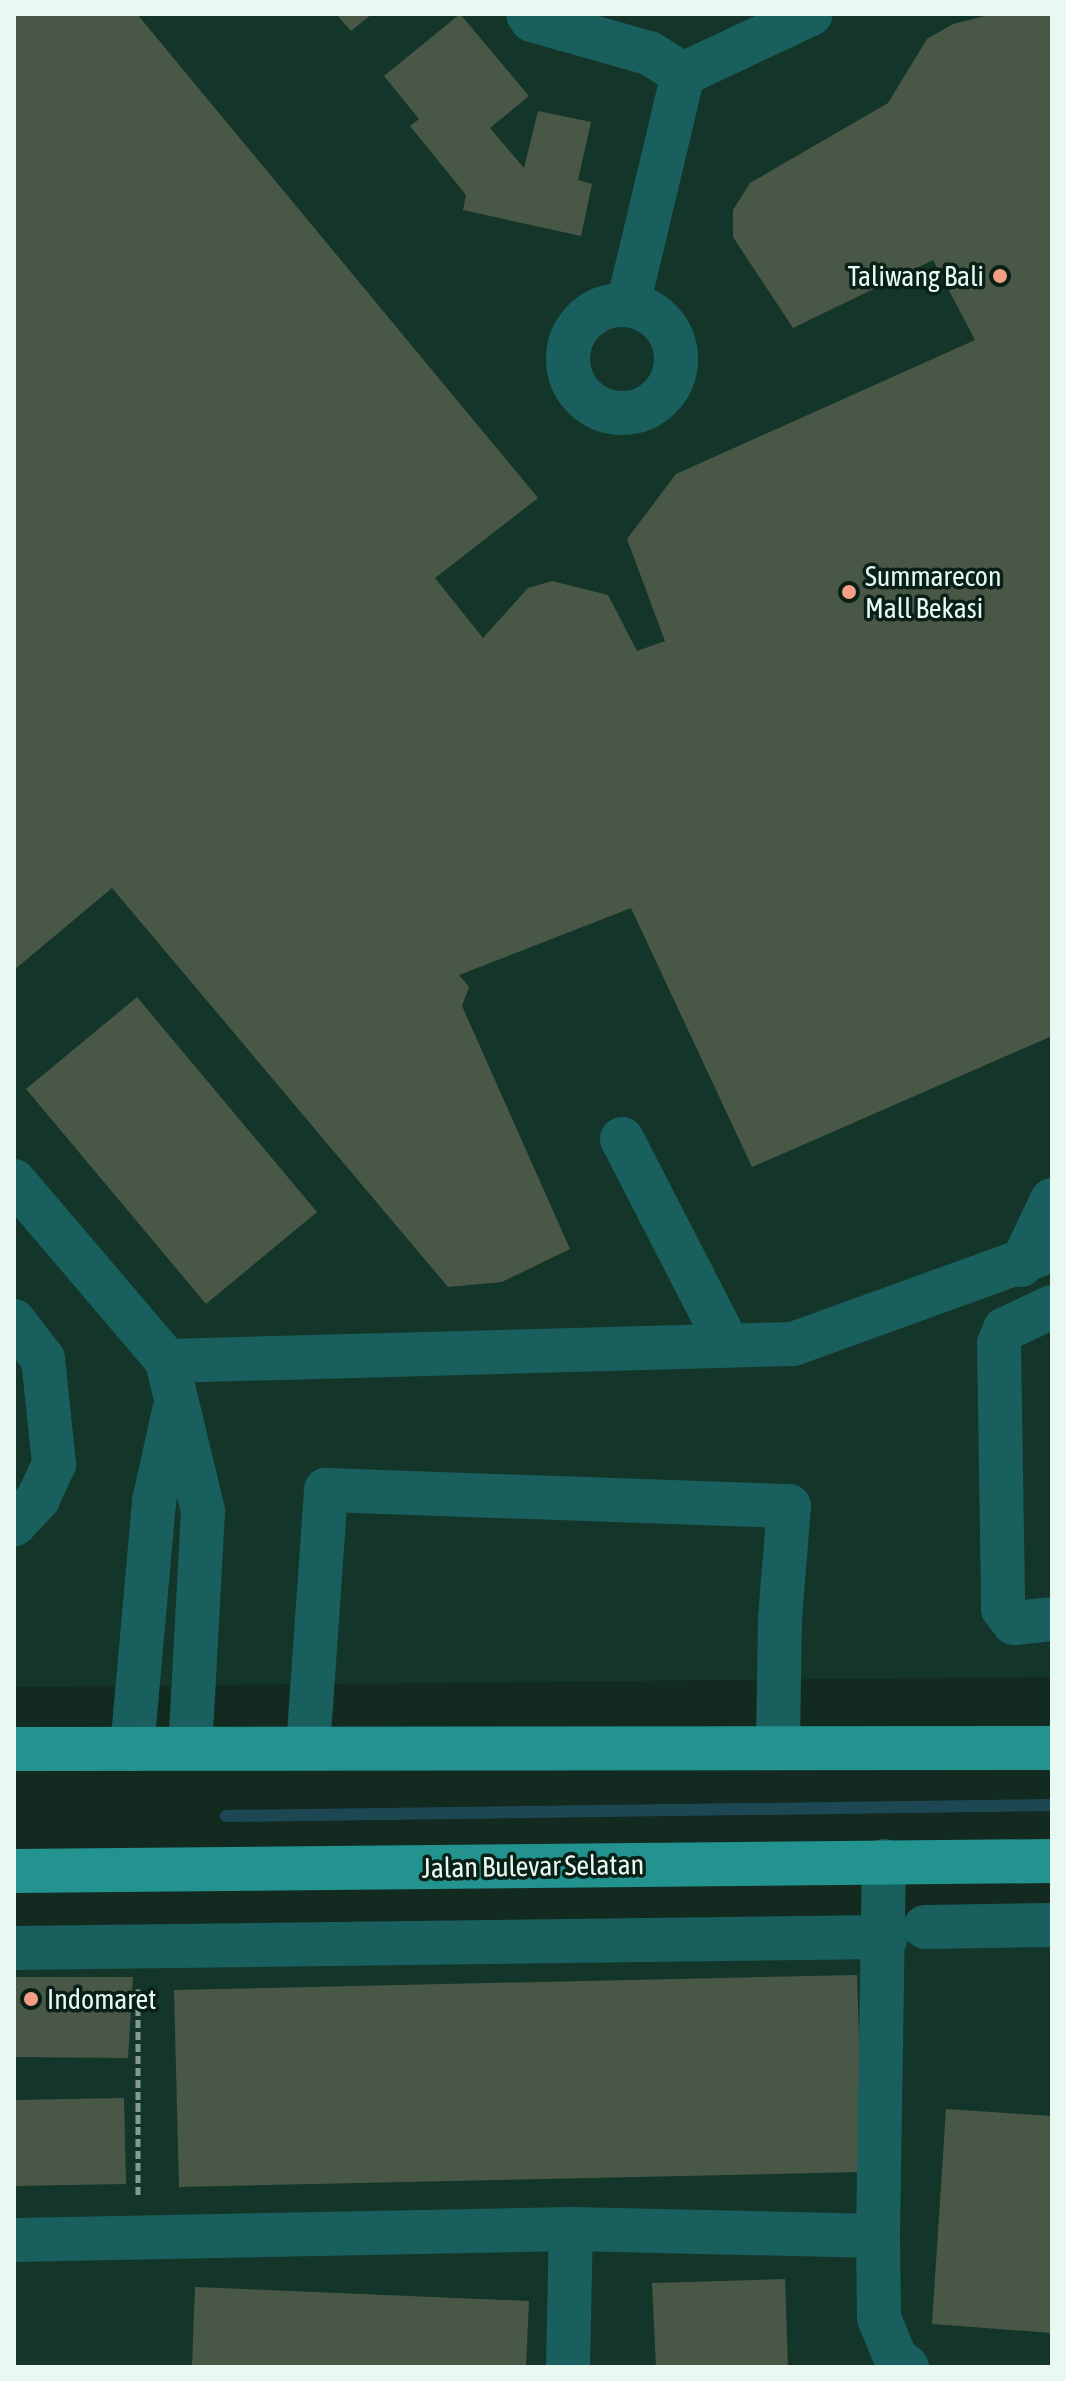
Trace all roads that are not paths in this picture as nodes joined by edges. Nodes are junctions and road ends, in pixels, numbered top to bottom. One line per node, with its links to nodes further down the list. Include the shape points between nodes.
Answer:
1 (528, 14): 3 (lane, via 532,20 649,53)
2 (811, 14): 3 (lane)
3 (683, 74): 4 (lane)
4 (628, 305)
5 (622, 1139): 12 (lane)
6 (14, 1181): 8 (lane)
7 (1052, 1200): 9 (lane)
8 (28, 1215): 14 (lane)
9 (1036, 1257): 12 (lane, via 793,1344)
10 (1052, 1307): 16 (lane, via 1005,1329 999,1343 1003,1609 1014,1623)
11 (14, 1321): 13 (lane)
12 (728, 1345): 14 (lane)
13 (28, 1371): 15 (lane, via 54,1464 38,1499)
14 (172, 1381): 21 (lane, via 154,1501); 22 (lane, via 203,1511)
15 (14, 1525)
16 (1052, 1619)
17 (778, 1745): 18 (main road); 18 (lane, via 789,1506 326,1490); 19 (main road)
18 (308, 1748): 22 (main road)
19 (1052, 1748)
20 (14, 1749): 21 (main road)
21 (132, 1749): 22 (main road)
22 (190, 1749)
23 (884, 1861): 24 (main road, Jalan Bulevar Selatan); 25 (main road, Jalan Bulevar Selatan); 27 (lane)
24 (1052, 1861)
25 (14, 1871)
26 (1052, 1925): 27 (lane)
27 (905, 1932): 28 (lane, via 138,1950); 30 (lane)
28 (14, 1948)
29 (571, 2229): 30 (lane); 31 (lane); 32 (lane)
30 (878, 2236): 33 (lane, via 879,2318 895,2357)
31 (14, 2240)
32 (568, 2367)
33 (907, 2367)

